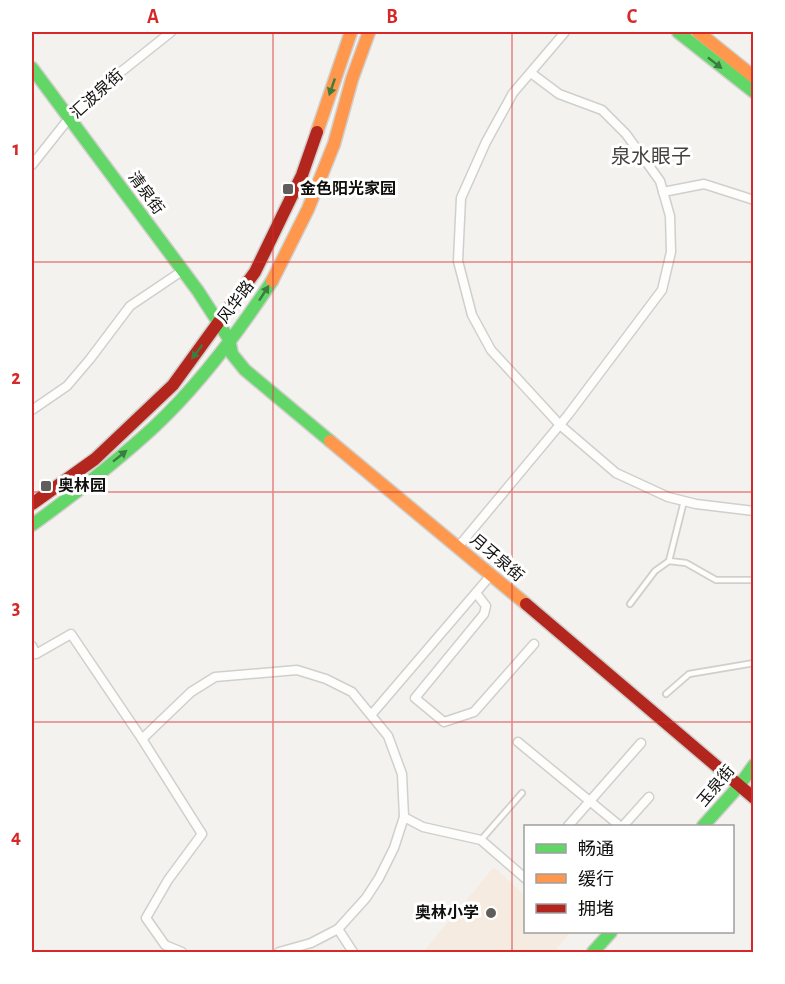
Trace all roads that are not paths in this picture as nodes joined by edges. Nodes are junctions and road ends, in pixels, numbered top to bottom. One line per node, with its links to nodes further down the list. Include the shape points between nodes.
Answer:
1 (171, 32): 11 (street, 汇波泉街)
2 (351, 32): 16 (street, one-way to 16, via 302,175 255,272)
3 (369, 32): 17 (street, 风华路, one-way to 3, via 277,273 308,209 334,144)
4 (565, 32): 8 (street)
5 (678, 32): 10 (street, one-way to 10)
6 (698, 32): 9 (street)
7 (32, 68): 11 (street, 清泉街)
8 (531, 73): 13 (street, via 559,94 602,110 633,143 660,181); 20 (street, via 513,93 461,198 458,261 472,315 491,350)
9 (753, 77)
10 (753, 93)
11 (70, 117): 12 (street, 汇波泉街); 15 (street, 清泉街)
12 (32, 165)
13 (663, 192): 14 (street, via 704,184); 20 (street, via 670,216 671,252 662,290)
14 (753, 200)
15 (182, 271): 16 (street, 清泉街); 18 (street, via 130,306 67,386)
16 (218, 324): 17 (street, 清泉街); 19 (street, one-way to 19, via 173,385)
17 (229, 339): 21 (street, 风华路); 26 (street, 月牙泉街, via 232,354 245,370)
18 (32, 410)
19 (141, 414): 21 (street, via 151,418); 23 (street, via 95,459)
20 (560, 425): 22 (street, via 616,473); 26 (street)
21 (154, 427): 25 (street, 风华路, one-way to 21)
22 (684, 501): 24 (street); 27 (lane)
23 (32, 504)
24 (753, 511)
25 (32, 525)
26 (458, 547): 28 (street, 月牙泉街)
27 (669, 561): 29 (lane, via 686,563 716,580); 31 (lane, via 655,571)
28 (491, 575): 30 (street); 41 (street, 月牙泉街)
29 (753, 580)
30 (476, 593): 32 (street, via 486,606 484,614 415,698 444,722 474,712); 36 (street)
31 (630, 604)
32 (534, 644)
33 (33, 652): 37 (street, via 71,634)
34 (753, 663): 35 (lane, via 689,674)
35 (666, 694)
36 (372, 714): 37 (street, via 352,692 297,670 216,676 191,692); 46 (street, via 388,736 402,774)
37 (142, 739): 55 (street, via 202,834 146,918 165,945)
38 (518, 742): 45 (street)
39 (641, 743): 45 (street)
40 (753, 765): 41 (street, 玉泉街)
41 (739, 786): 44 (street, 月牙泉街); 50 (street, 玉泉街)
42 (522, 793): 51 (lane)
43 (649, 797): 49 (street)
44 (753, 798)
45 (590, 801): 47 (street); 48 (street)
46 (404, 817): 51 (street, via 423,827); 53 (street, via 380,878)
47 (569, 825)
48 (621, 825)
49 (623, 825)
50 (704, 825)
51 (480, 840): 52 (street)
52 (524, 876)
53 (338, 929): 56 (street, via 311,943); 57 (street)
54 (610, 933): 58 (street)
55 (182, 952)
56 (279, 952)
57 (353, 952)
58 (593, 952)

